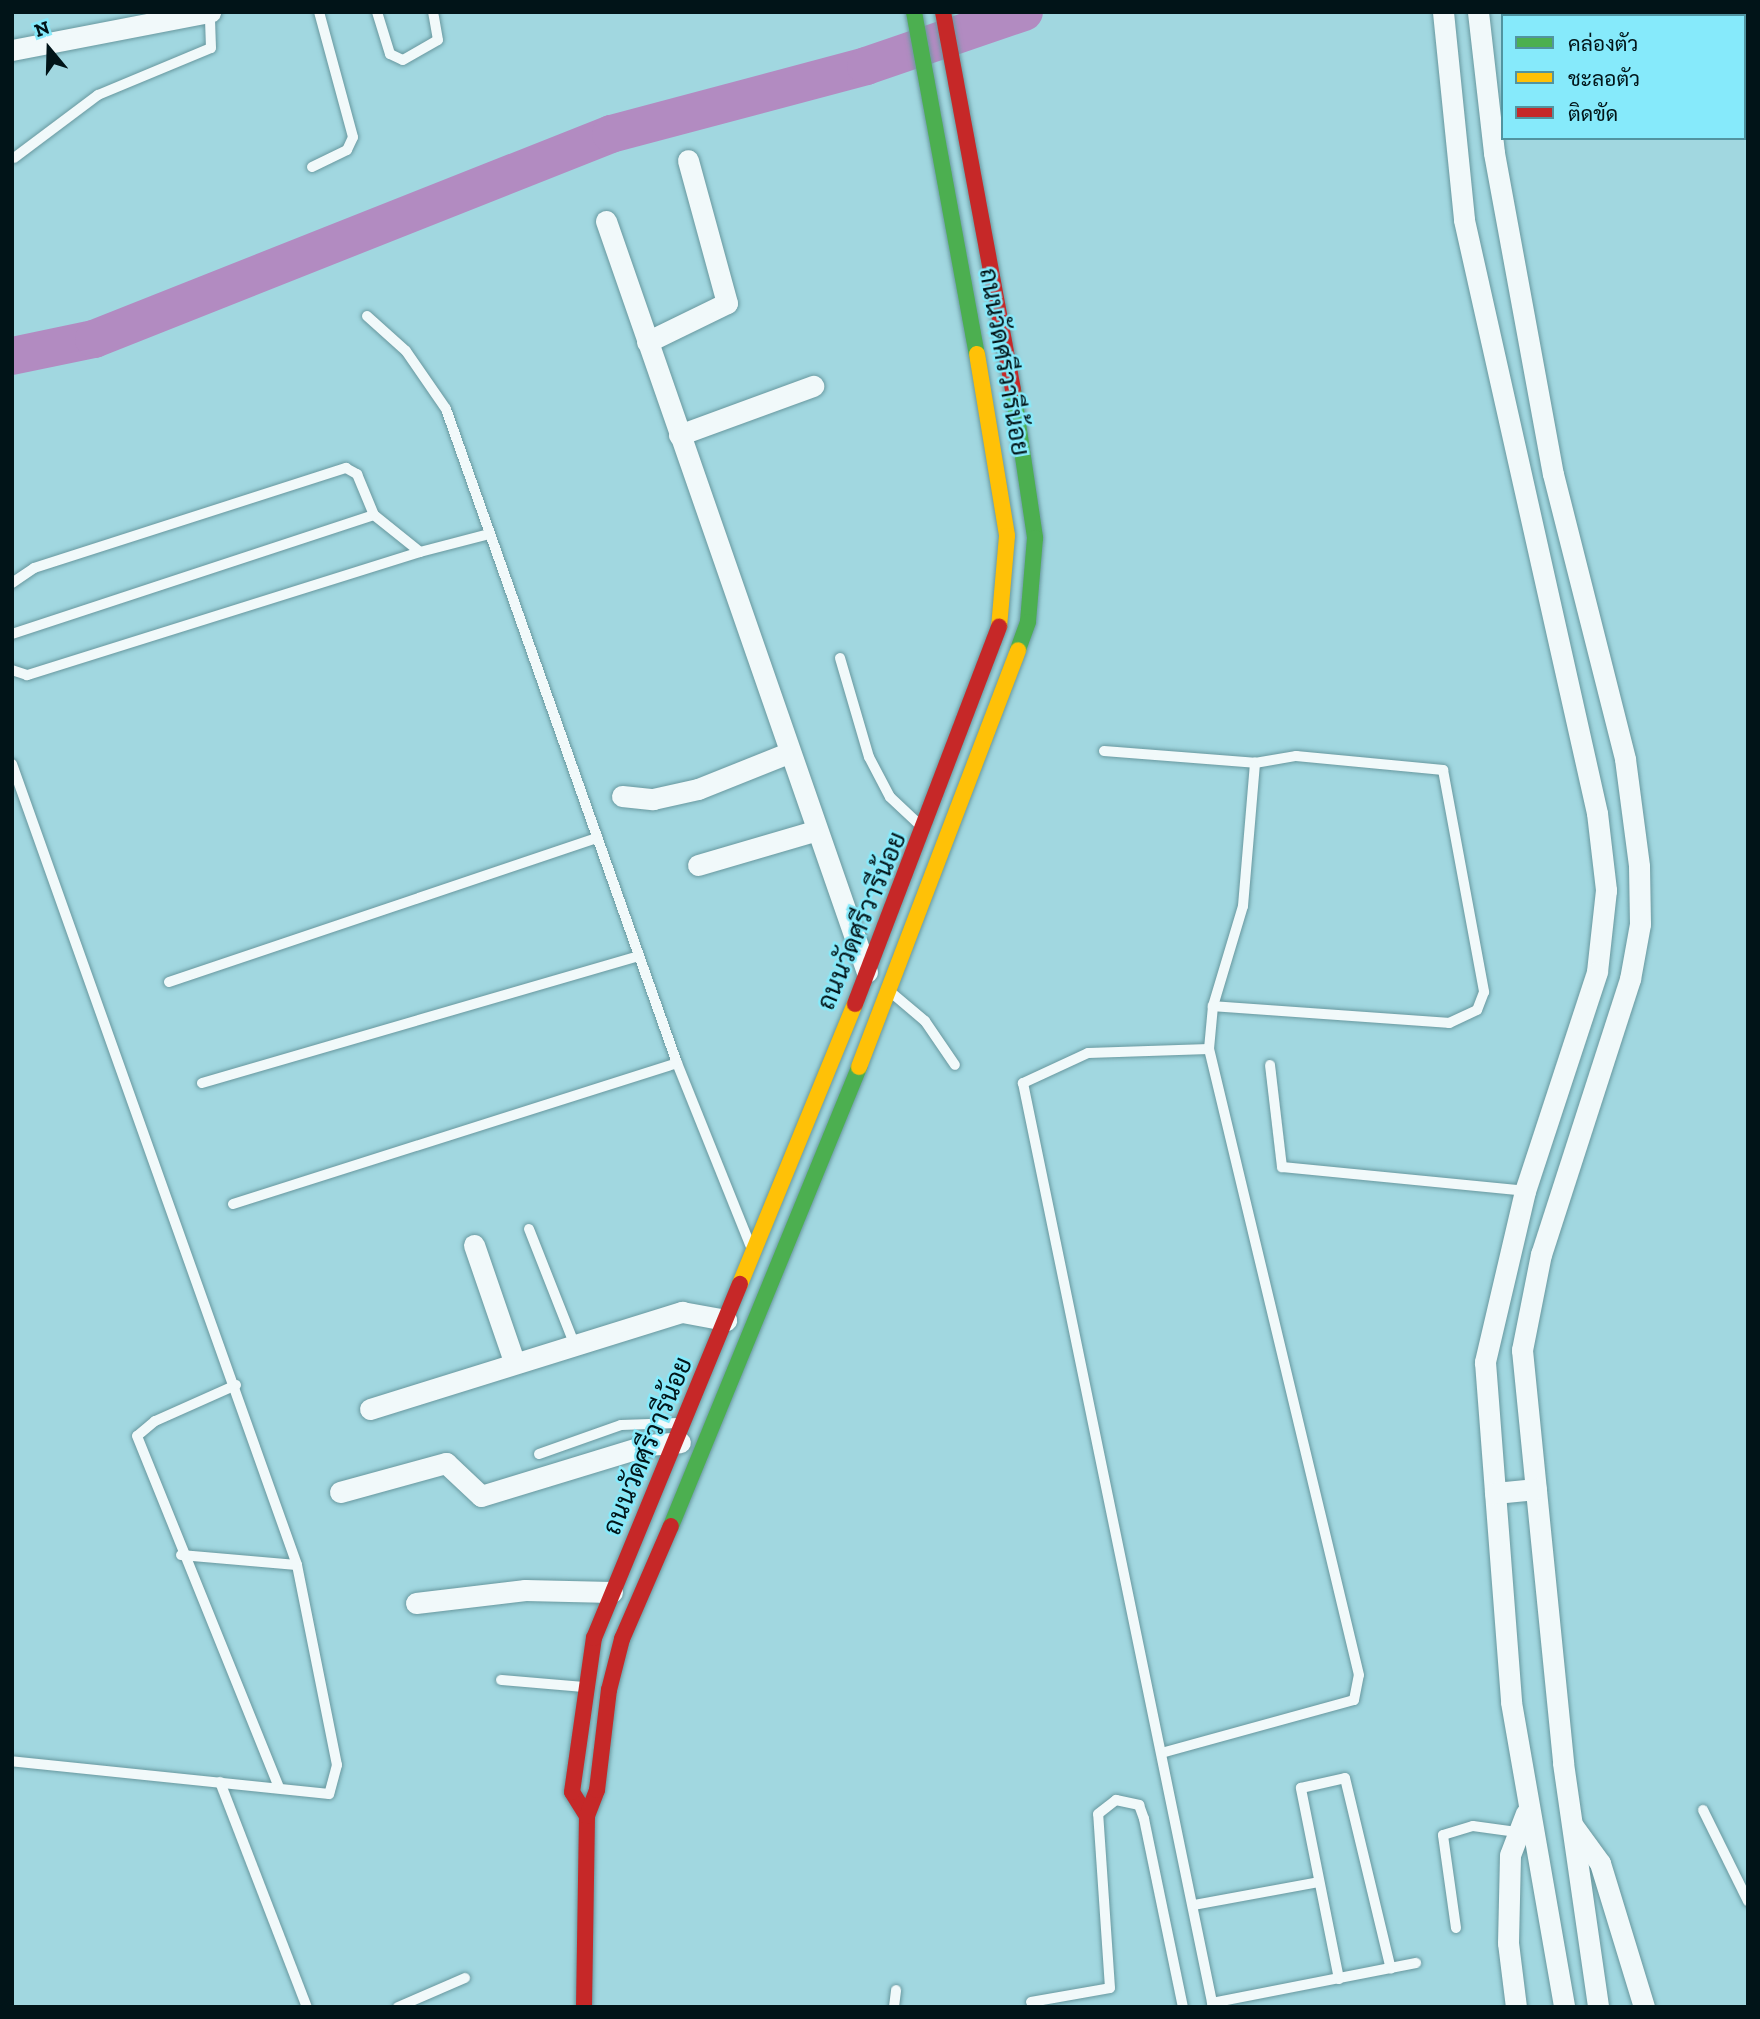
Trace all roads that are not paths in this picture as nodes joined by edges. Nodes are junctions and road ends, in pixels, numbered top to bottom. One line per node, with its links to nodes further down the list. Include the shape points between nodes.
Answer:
1 (210, 12): 9 (street); 10 (lane, via 211,48 98,95)
2 (319, 12): 12 (lane, via 353,137 347,150)
3 (377, 12): 4 (lane, via 390,54 402,61 438,40)
4 (433, 12)
5 (914, 12): 33 (main road, ถนนวัดศรีวารีน้อย, via 1007,536 1001,622)
6 (943, 12): 39 (main road, ถนนวัดศรีวารีน้อย, via 1030,481 1034,584 1019,647)
7 (1443, 12): 19 (street, via 1464,220)
8 (1478, 12): 18 (street, via 1494,153)
9 (12, 50)
10 (14, 158)
11 (688, 160): 15 (street, via 727,303)
12 (312, 167)
13 (606, 221): 15 (street)
14 (367, 316): 21 (lane, via 406,351 440,398)
15 (647, 342): 17 (street)
16 (813, 386): 17 (street)
17 (679, 435): 28 (street)
18 (1553, 474): 19 (street); 58 (street, via 1625,759 1640,924 1629,979 1541,1255 1521,1350)
19 (1521, 480): 46 (street, via 1597,813 1606,890 1597,972)
20 (374, 515): 22 (lane); 23 (lane, via 357,474 346,468 34,568); 24 (lane)
21 (489, 534): 22 (lane); 34 (lane)
22 (420, 552): 26 (lane, via 27,675)
23 (12, 583)
24 (12, 634)
25 (840, 658): 33 (lane, via 869,758 891,797)
26 (12, 670)
27 (1104, 751): 29 (lane)
28 (788, 753): 31 (street, via 698,789 653,799); 32 (street)
29 (1255, 763): 40 (lane, via 1243,906); 40 (lane, via 1296,756 1443,769 1484,992 1477,1010 1449,1023)
30 (12, 764): 54 (lane)
31 (622, 796)
32 (814, 831): 35 (street); 37 (street)
33 (926, 831): 37 (main road, ถนนวัดศรีวารีน้อย)
34 (597, 838): 36 (lane); 38 (lane)
35 (698, 865)
36 (639, 957): 42 (lane); 45 (lane)
37 (866, 972): 50 (main road, ถนนวัดศรีวารีน้อย)
38 (169, 982)
39 (888, 990): 43 (lane, via 925,1021); 72 (main road, ถนนวัดศรีวารีน้อย, via 752,1335 622,1639 609,1690 597,1790)
40 (1213, 1006): 41 (lane)
41 (1209, 1049): 67 (lane, via 1359,1675 1354,1700); 67 (lane, via 1088,1053 1023,1083)
42 (677, 1063): 47 (lane); 50 (lane)
43 (955, 1065)
44 (1270, 1065): 46 (lane, via 1282,1167)
45 (202, 1083)
46 (1525, 1191): 60 (street, via 1485,1362)
47 (233, 1204)
48 (528, 1228): 52 (lane)
49 (474, 1245): 53 (street)
50 (753, 1254): 51 (main road, ถนนวัดศรีวารีน้อย)
51 (726, 1320): 52 (street, via 682,1312); 56 (main road, ถนนวัดศรีวารีน้อย)
52 (574, 1343): 53 (street)
53 (514, 1361): 55 (street)
54 (236, 1385): 61 (lane, via 155,1421 137,1436); 62 (lane)
55 (370, 1409)
56 (683, 1433): 57 (lane, via 621,1425); 59 (street, via 481,1496 446,1463); 63 (main road, ถนนวัดศรีวารีน้อย)
57 (539, 1454)
58 (1536, 1489): 60 (street); 74 (street)
59 (341, 1492)
60 (1495, 1493): 73 (street)
61 (181, 1555): 62 (lane); 70 (lane)
62 (298, 1565): 70 (lane, via 336,1783 329,1794)
63 (612, 1592): 64 (street, via 526,1590); 66 (main road, ถนนวัดศรีวารีน้อย)
64 (416, 1603)
65 (501, 1680): 66 (lane)
66 (584, 1688): 72 (main road, ถนนวัดศรีวารีน้อย, via 572,1792)
67 (1165, 1752): 77 (lane)
68 (12, 1761): 69 (lane)
69 (220, 1782): 70 (lane); 88 (lane)
70 (279, 1787)
71 (1703, 1810): 76 (lane)
72 (587, 1816): 90 (main road, ถนนวัดศรีวารีน้อย)
73 (1521, 1822): 78 (lane, via 1473,1826 1443,1835); 93 (street, via 1508,1943); 94 (street)
74 (1572, 1824): 95 (street); 96 (street, via 1600,1863)
75 (1319, 1882): 77 (lane); 80 (lane, via 1301,1788 1347,1778); 82 (lane)
76 (1748, 1901)
77 (1194, 1905): 87 (lane)
78 (1456, 1928)
79 (1416, 1963): 80 (lane)
80 (1391, 1969): 82 (lane)
81 (465, 1978): 89 (lane)
82 (1339, 1979): 87 (lane)
83 (896, 1990): 91 (lane)
84 (1087, 2001): 86 (lane); 92 (lane, via 1105,1994 1112,1982 1098,1814 1108,1801 1130,1801 1144,1819)
85 (1031, 2002): 86 (lane)
86 (1050, 2003)
87 (1213, 2005)
88 (307, 2007)
89 (398, 2007)
90 (584, 2007)
91 (894, 2007)
92 (1183, 2007)
93 (1516, 2007)
94 (1564, 2007)
95 (1598, 2007)
96 (1644, 2007)

